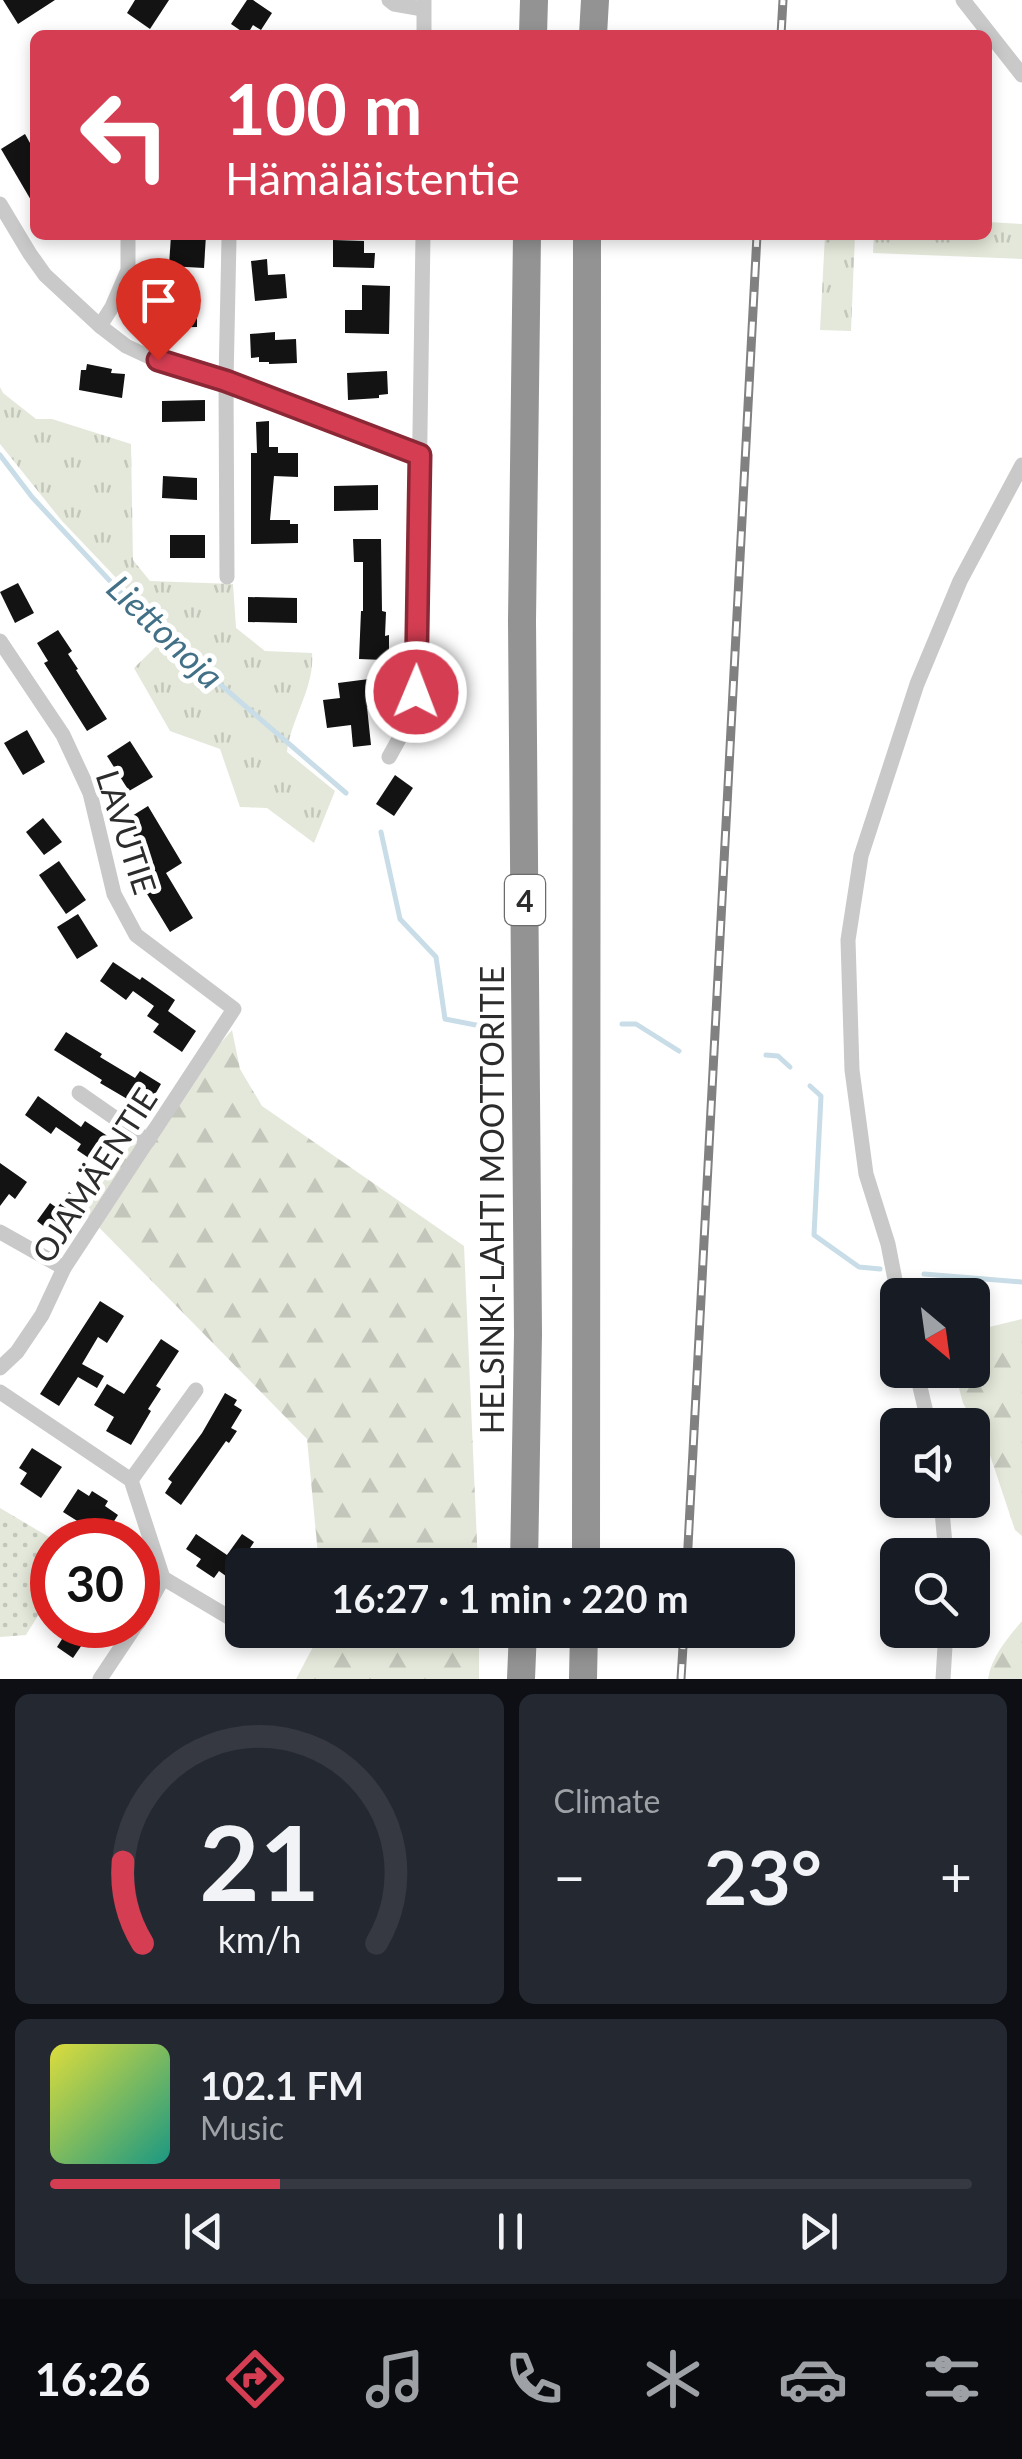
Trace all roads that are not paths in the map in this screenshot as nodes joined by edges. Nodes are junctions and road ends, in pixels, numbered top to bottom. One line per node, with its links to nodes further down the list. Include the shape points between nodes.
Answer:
1 (389, 0): 5 (street)
2 (534, 0): 6 (highway)
3 (596, 0): 7 (highway)
4 (963, 0): 8 (street)
5 (424, 5)
6 (533, 30)
7 (594, 30)
8 (987, 30)
9 (992, 37): 10 (street)
10 (1022, 75)
11 (0, 204): 17 (street, via 46,275)
12 (128, 240): 17 (street, via 128,270)
13 (228, 240): 18 (street)
14 (423, 240): 19 (street)
15 (527, 240): 34 (highway, HELSINKI-LAHTI MOOTTORITIE / 4)
16 (587, 240): 35 (highway, 4)
17 (100, 326): 18 (street, via 158,360)
18 (226, 381): 19 (street); 21 (street)
19 (420, 455): 23 (street, via 416,692)
20 (1022, 465): 29 (street, via 960,580 917,684 861,856 848,940 852,1070 866,1174)
21 (227, 577)
22 (0, 641): 24 (street, LAVUTIE, via 63,734 90,793 114,894 136,935)
23 (389, 757)
24 (234, 1010): 26 (street, OJAMÄENTIE)
25 (79, 1093): 26 (street)
26 (148, 1141): 28 (street, OJAMÄENTIE)
27 (0, 1232): 28 (street)
28 (64, 1268): 30 (street, OJAMÄENTIE, via 42,1315)
29 (895, 1278)
30 (0, 1368)
31 (196, 1390): 33 (street)
32 (0, 1392): 33 (street)
33 (131, 1480): 36 (street)
34 (524, 1548)
35 (586, 1548)
36 (163, 1578): 37 (street); 38 (street)
37 (160, 1583)
38 (225, 1615)
39 (121, 1648): 43 (street)
40 (523, 1648): 44 (highway)
41 (584, 1648): 45 (highway)
42 (945, 1648): 46 (street)
43 (100, 1679)
44 (522, 1679)
45 (583, 1679)
46 (942, 1679)

